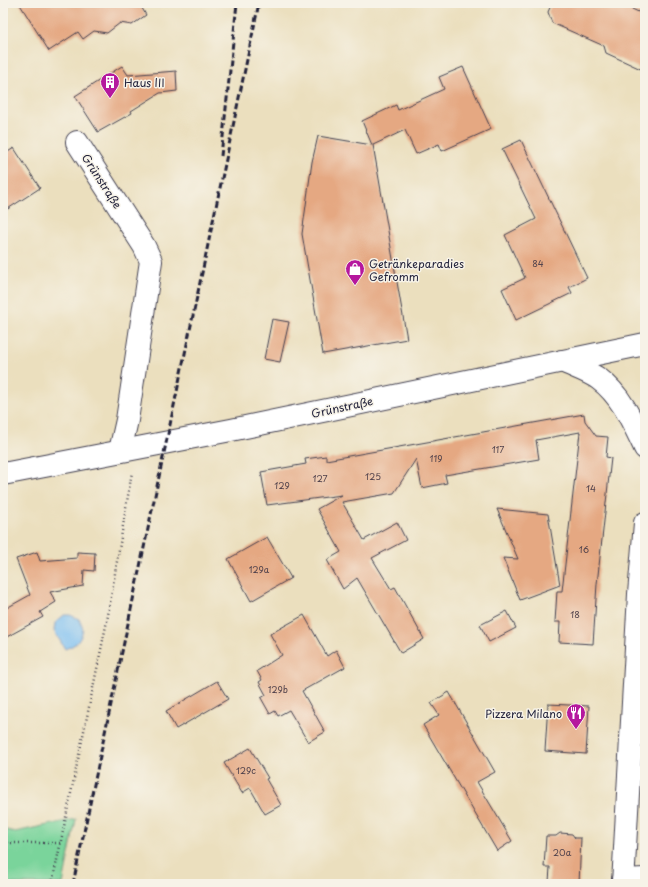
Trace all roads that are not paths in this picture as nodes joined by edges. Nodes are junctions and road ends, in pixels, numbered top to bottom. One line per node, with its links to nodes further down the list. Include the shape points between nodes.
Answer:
1 (77, 142): 5 (street, Grünstraße, via 151,261 129,405)
2 (645, 344): 3 (street, Grünstraße)
3 (562, 361): 4 (street, via 598,379 618,397); 5 (street, Grünstraße)
4 (645, 448)
5 (128, 450): 6 (street, Grünstraße)
6 (3, 474)
7 (645, 523): 9 (street)
8 (645, 879): 9 (street)
9 (623, 882)

